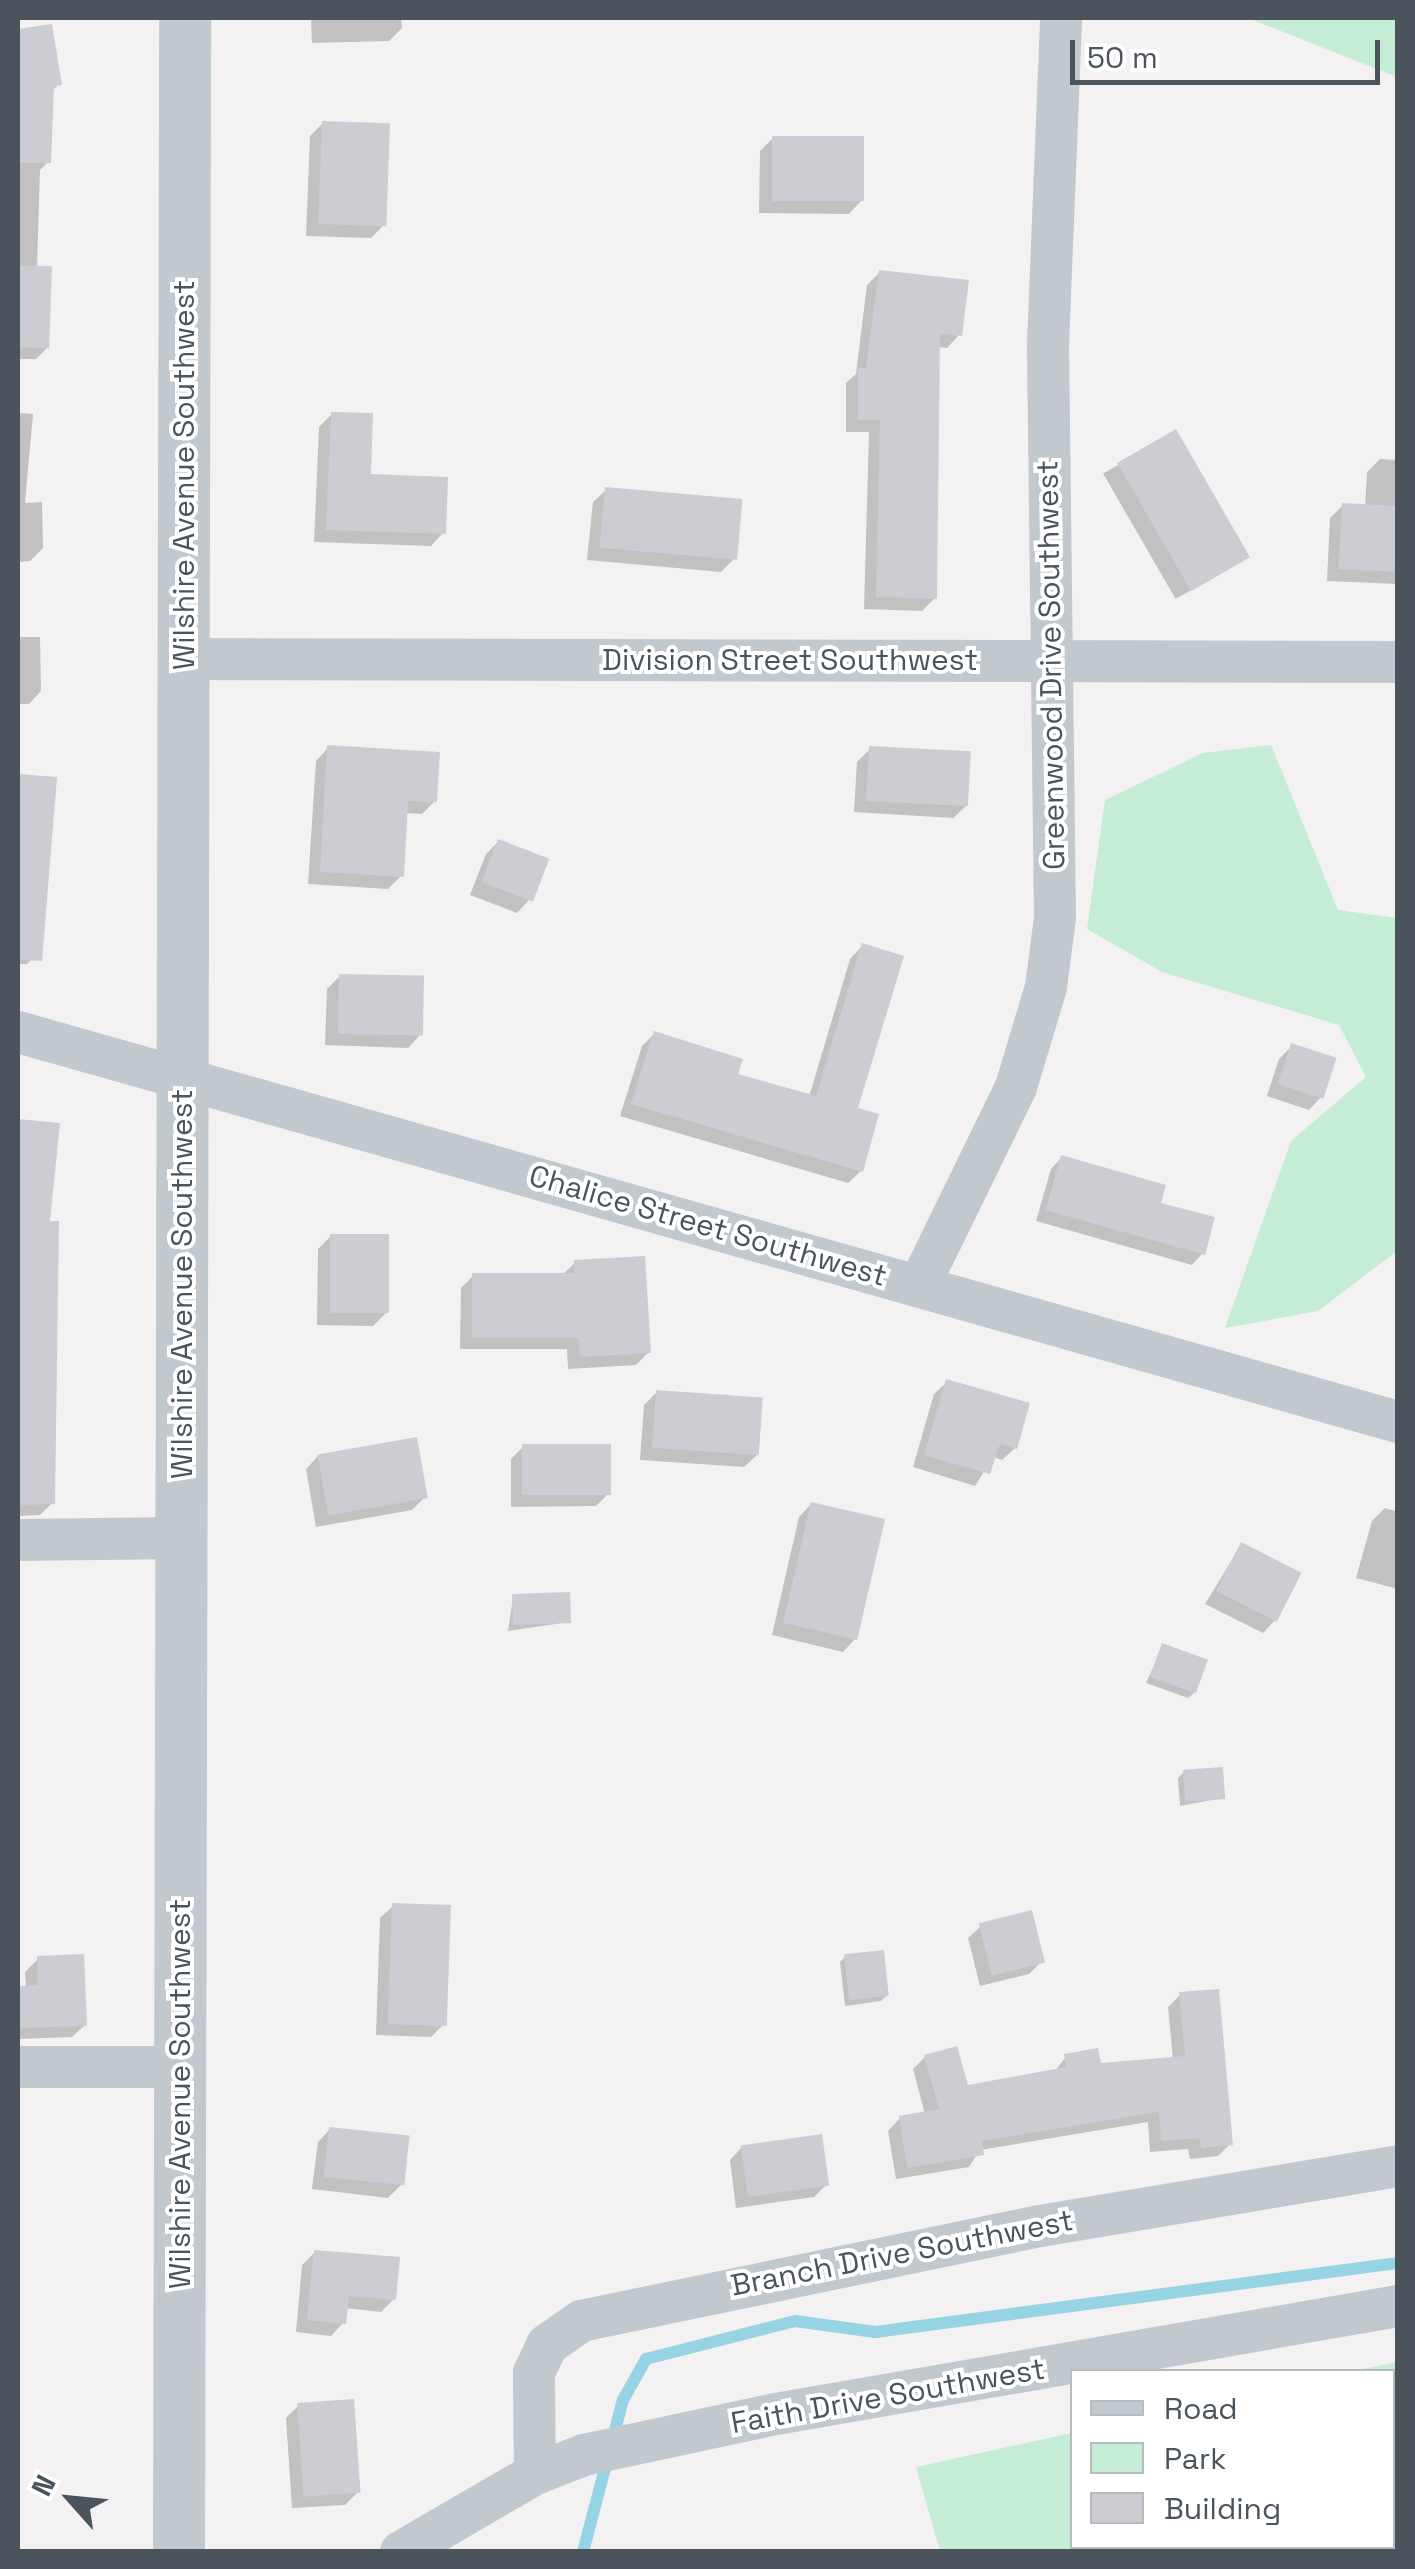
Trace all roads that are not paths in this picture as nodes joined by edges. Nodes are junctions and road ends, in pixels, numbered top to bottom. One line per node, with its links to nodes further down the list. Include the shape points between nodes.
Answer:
1 (185, 18): 3 (street, Wilshire Avenue Southwest)
2 (1060, 18): 4 (street, Greenwood Drive Southwest, via 1048,345)
3 (183, 659): 4 (street, Division Street Southwest); 7 (street, Wilshire Avenue Southwest)
4 (1050, 660): 5 (street, Division Street Southwest); 8 (street, Greenwood Drive Southwest, via 1055,918 1046,987 1016,1088)
5 (1398, 662)
6 (18, 1032): 7 (street, Chalice Street Southwest)
7 (183, 1076): 8 (street, Chalice Street Southwest); 10 (street, Wilshire Avenue Southwest)
8 (919, 1286): 9 (street, Chalice Street Southwest)
9 (1398, 1422)
10 (180, 1538): 11 (street); 13 (street, Wilshire Avenue Southwest)
11 (18, 1540)
12 (18, 2067): 13 (street)
13 (180, 2067): 17 (street, Wilshire Avenue Southwest)
14 (1398, 2166): 16 (street, Branch Drive Southwest, via 1040,2226 581,2321 547,2345 534,2374)
15 (1398, 2306): 16 (street, Faith Drive Southwest, via 636,2444)
16 (536, 2474): 18 (street, Faith Drive Southwest)
17 (179, 2552)
18 (401, 2552)

